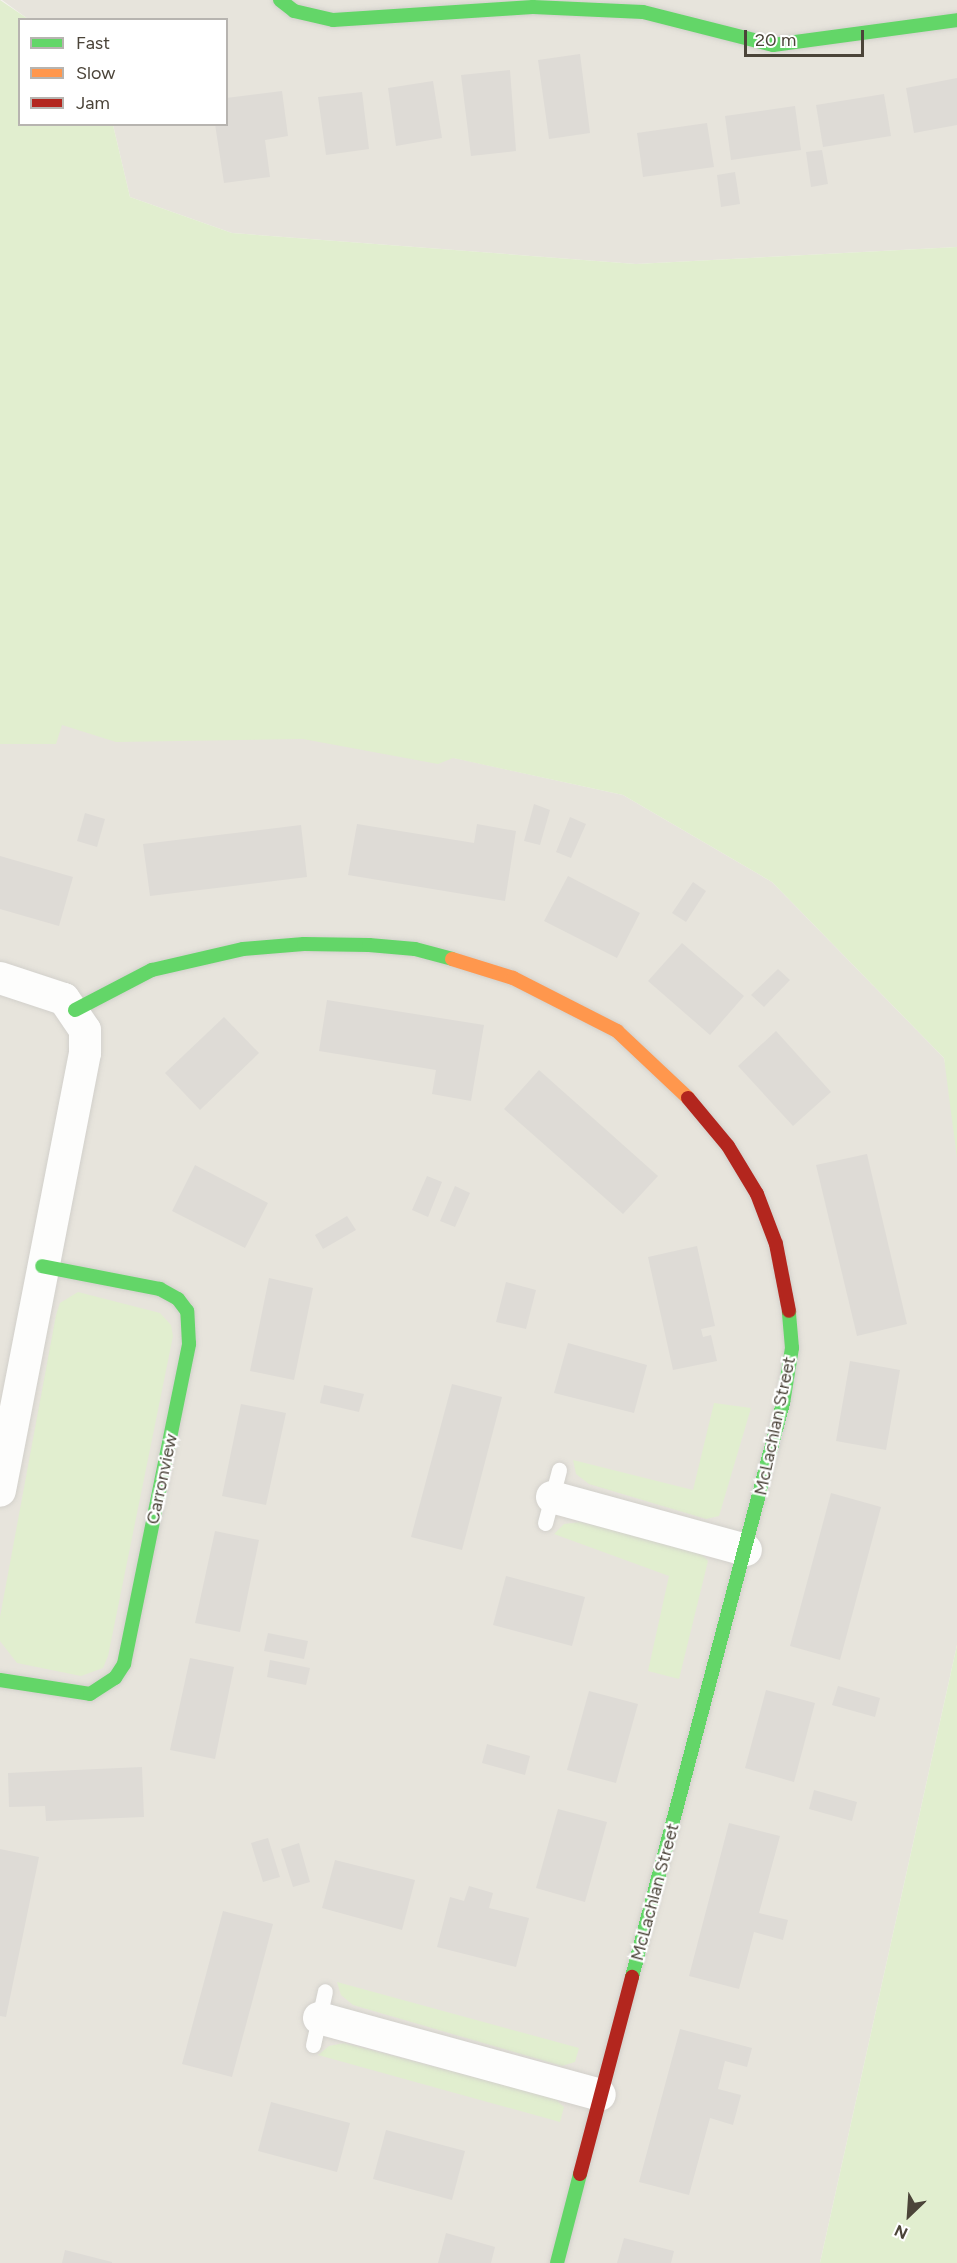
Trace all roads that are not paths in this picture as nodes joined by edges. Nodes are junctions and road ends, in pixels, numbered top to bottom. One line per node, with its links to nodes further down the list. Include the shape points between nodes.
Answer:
1 (280, 0): 2 (street, via 294,11 333,20 533,7)
2 (643, 6): 3 (street, via 773,45)
3 (957, 20)
4 (0, 978): 5 (street, via 47,991)
5 (75, 1010): 6 (street, via 85,1030 85,1053); 9 (street, McLachlan Street, via 152,970 191,958 304,944 369,945 415,949 513,978 617,1031 659,1067 728,1146 757,1194 776,1244 788,1296 792,1348 783,1403)
6 (42, 1266): 7 (street); 10 (street, Carronview, via 160,1289 178,1299 187,1311 189,1344 124,1664 103,1689 90,1694 75,1695)
7 (2, 1474)
8 (552, 1497): 9 (street)
9 (746, 1550): 12 (street, McLachlan Street)
10 (0, 1680)
11 (319, 2018): 12 (street)
12 (600, 2095): 13 (street, McLachlan Street)
13 (556, 2263)

